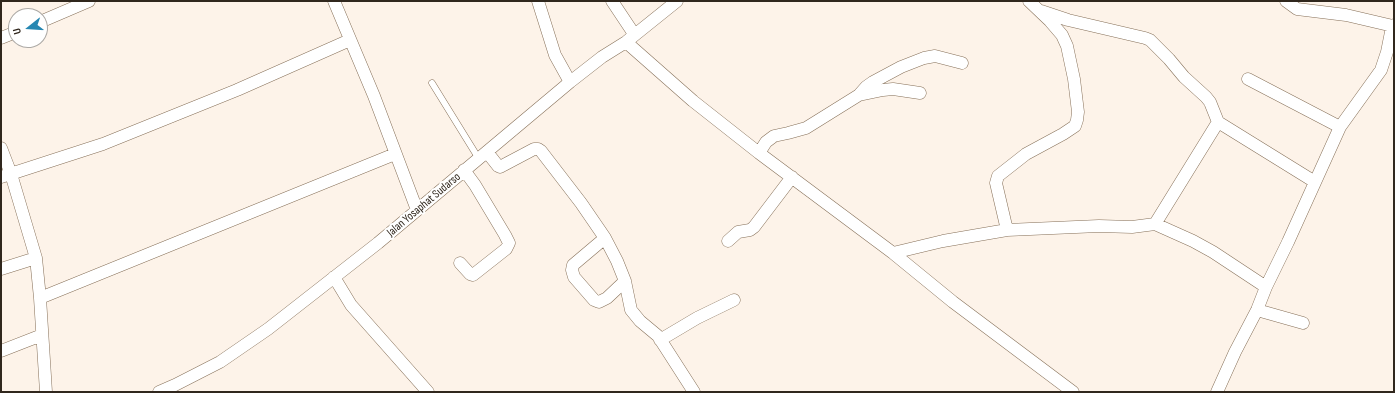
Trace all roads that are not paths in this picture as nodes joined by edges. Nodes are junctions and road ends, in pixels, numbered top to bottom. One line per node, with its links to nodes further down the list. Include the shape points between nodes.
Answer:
1 (89, 1): 10 (street)
2 (334, 1): 13 (street)
3 (538, 1): 16 (street, via 555,55)
4 (612, 1): 12 (street)
5 (676, 1): 8 (street, Jalan Yosaphat Sudarso)
6 (1029, 1): 9 (street)
7 (1286, 1): 11 (street, via 1298,9)
8 (665, 5): 12 (street, Jalan Yosaphat Sudarso)
9 (1039, 11): 20 (street, via 1150,40 1206,97); 32 (street, via 1062,35 1067,46 1078,98 1077,120 1075,126 1026,154 998,176 996,183)
10 (48, 19)
11 (1394, 25): 21 (street, via 1380,70)
12 (630, 38): 16 (street, Jalan Yosaphat Sudarso); 23 (street, via 694,101)
13 (350, 40): 24 (street); 26 (street, via 103,144)
14 (962, 63): 19 (street, via 935,56 924,58 873,82)
15 (1248, 79): 21 (street)
16 (570, 82): 25 (street, Jalan Yosaphat Sudarso)
17 (432, 83): 25 (lane)
18 (920, 93): 19 (street, via 893,89)
19 (859, 96): 23 (street, via 806,128 774,136)
20 (1218, 122): 29 (street); 31 (street)
21 (1340, 127): 29 (street)
22 (1, 148): 26 (street)
23 (759, 152): 27 (street)
24 (395, 154): 30 (street); 42 (street)
25 (483, 155): 28 (street, Jalan Yosaphat Sudarso); 33 (street, via 500,167 534,149 539,149)
26 (6, 176): 36 (street)
27 (792, 177): 34 (street, via 754,227 738,232); 35 (street)
28 (470, 178): 30 (street, Jalan Yosaphat Sudarso); 37 (street, via 509,243 506,249 473,275)
29 (1315, 182): 41 (street)
30 (417, 210): 40 (street, Jalan Yosaphat Sudarso, via 378,243)
31 (1155, 224): 32 (street, via 1132,227); 41 (street, via 1213,252)
32 (1007, 230): 35 (street)
33 (605, 238): 39 (street); 39 (street, via 573,265 574,277 598,302 607,298)
34 (728, 241)
35 (893, 253): 54 (street, via 953,302)
36 (36, 258): 38 (street); 42 (street)
37 (460, 263)
38 (1, 269)
39 (625, 281): 47 (street, via 631,310)
40 (339, 285): 49 (street, Jalan Yosaphat Sudarso); 52 (street, via 350,305)
41 (1266, 287): 44 (street)
42 (40, 298): 46 (street)
43 (734, 300): 47 (street)
44 (1258, 310): 45 (street); 55 (street)
45 (1303, 323)
46 (42, 336): 48 (street); 50 (street)
47 (660, 340): 53 (street)
48 (1, 351)
49 (178, 389): 51 (street, Jalan Yosaphat Sudarso)
50 (46, 392)
51 (159, 392)
52 (428, 392)
53 (694, 392)
54 (1073, 392)
55 (1217, 392)

